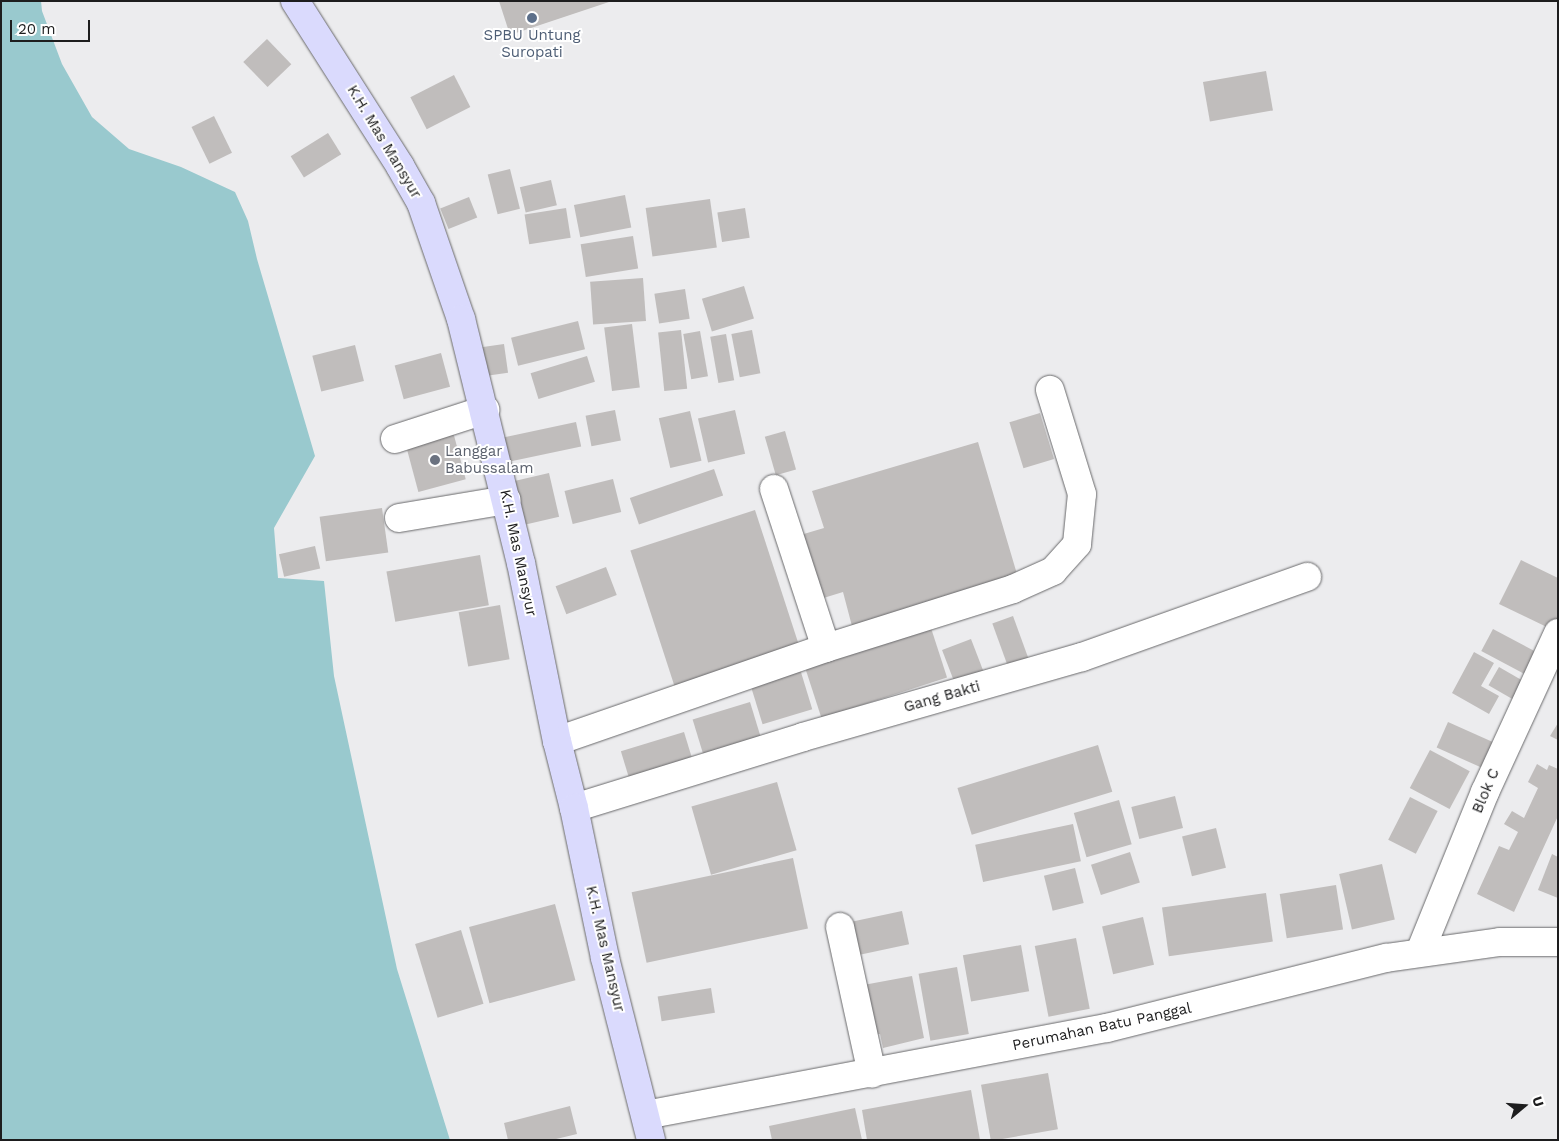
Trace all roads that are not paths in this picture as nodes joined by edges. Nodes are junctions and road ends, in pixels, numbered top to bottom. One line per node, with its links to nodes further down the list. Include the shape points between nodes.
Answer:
1 (295, 1): 3 (main road, K.H. Mas Mansyur, via 420,203 461,319)
2 (1050, 390): 10 (street, via 1082,494 1077,544 1053,571 1013,589)
3 (485, 410): 4 (street); 6 (main road, K.H. Mas Mansyur)
4 (395, 439)
5 (774, 489): 10 (street)
6 (506, 500): 7 (street); 11 (main road, K.H. Mas Mansyur)
7 (399, 518)
8 (1307, 577): 12 (street, Gang Bakti, via 1082,657 803,737)
9 (1558, 633): 15 (street, Blok C, via 1485,792)
10 (826, 648): 11 (street)
11 (557, 740): 12 (main road, K.H. Mas Mansyur)
12 (574, 808): 17 (main road, K.H. Mas Mansyur, via 605,958)
13 (840, 926): 16 (street)
14 (1558, 942): 15 (street, Perumahan Batu Panggal, via 1500,942)
15 (1420, 952): 16 (street, Perumahan Batu Panggal, via 1107,1028)
16 (872, 1074): 17 (street, Perumahan Batu Panggal)
17 (648, 1127)

